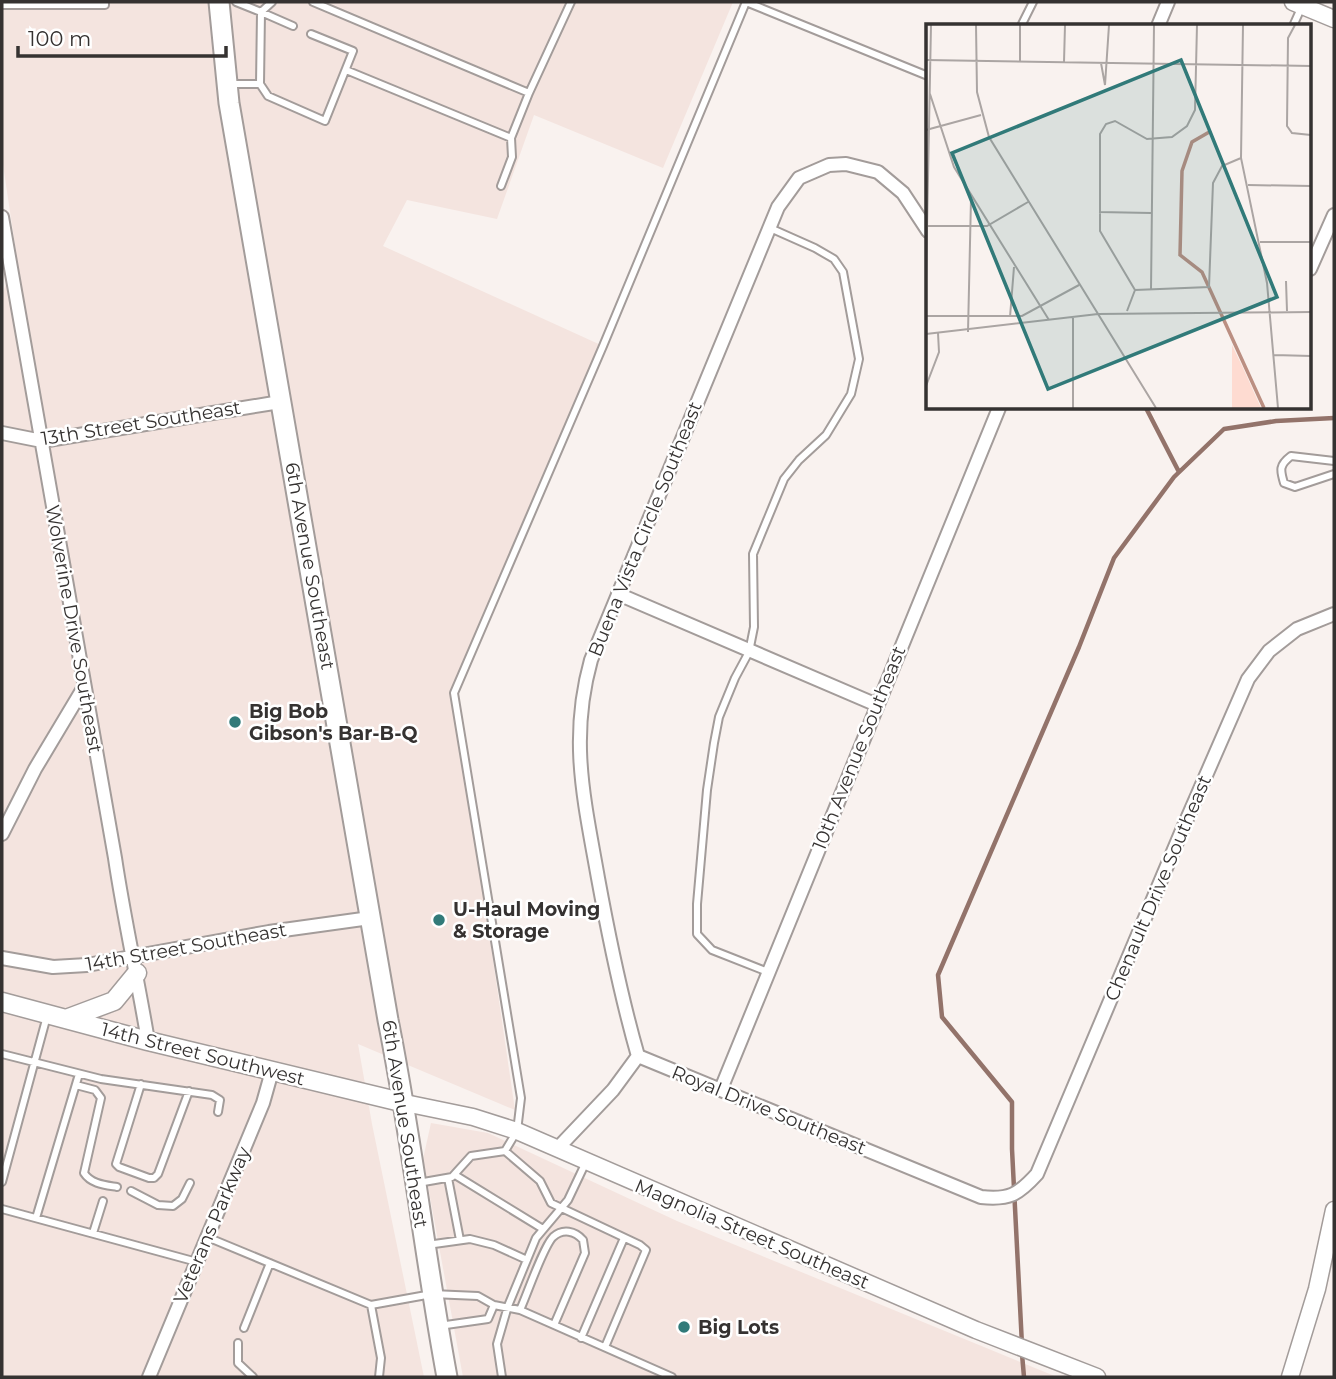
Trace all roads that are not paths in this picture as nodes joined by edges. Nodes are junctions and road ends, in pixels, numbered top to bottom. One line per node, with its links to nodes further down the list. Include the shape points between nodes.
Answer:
1 (105, 2): 11 (lane)
2 (219, 2): 21 (main road, 6th Avenue Southeast)
3 (236, 2): 12 (lane)
4 (272, 2): 12 (lane)
5 (313, 2): 23 (lane)
6 (571, 2): 23 (lane)
7 (746, 2): 20 (lane); 64 (lane, via 454,693 521,1098)
8 (1033, 2): 14 (lane)
9 (1168, 2): 15 (street)
10 (1300, 3): 13 (street); 16 (lane)
11 (2, 4)
12 (261, 12): 17 (lane); 22 (lane)
13 (1334, 19)
14 (1022, 24)
15 (1159, 24)
16 (1294, 24)
17 (293, 26)
18 (311, 34): 19 (lane, via 353,51)
19 (346, 70): 22 (lane, via 325,121 268,96); 24 (lane)
20 (926, 75)
21 (226, 84): 22 (lane); 33 (main road, 6th Avenue Southeast)
22 (260, 84)
23 (529, 93): 24 (lane)
24 (511, 138): 25 (lane, via 512,157)
25 (501, 186)
26 (1334, 215): 31 (street)
27 (2, 217): 30 (street, Wolverine Drive Southeast)
28 (926, 228): 29 (street, Buena Vista Circle Southeast, via 903,193 878,172 846,164 830,165 799,178 778,207)
29 (770, 229): 39 (street, Buena Vista Circle Southeast); 41 (lane, via 834,259 842,272 859,359 850,394 826,435 784,478 753,554 754,627)
30 (8, 258): 32 (street); 36 (street, Wolverine Drive Southeast)
31 (1312, 264)
32 (2, 273)
33 (280, 402): 36 (street, 13th Street Southeast); 45 (main road, 6th Avenue Southeast)
34 (998, 410): 43 (street, 10th Avenue Southeast)
35 (2, 433): 36 (street, 13th Street Southeast)
36 (42, 441): 42 (street, Wolverine Drive Southeast)
37 (1334, 461): 38 (lane, via 1291,456 1280,470 1284,483 1296,487)
38 (1334, 474)
39 (618, 594): 41 (street); 54 (street, Buena Vista Circle Southeast, via 582,692 579,759 621,995)
40 (1334, 614): 75 (street, Chenault Drive Southeast, via 1297,629 1269,651 1248,679 1037,1174)
41 (749, 652): 43 (street); 48 (lane, via 719,717 713,743 697,934 712,950)
42 (84, 687): 44 (street); 47 (street, Wolverine Drive Southeast)
43 (877, 705): 48 (street, 10th Avenue Southeast)
44 (2, 834)
45 (370, 918): 47 (street, 14th Street Southeast, via 269,932); 62 (main road, 6th Avenue Southeast)
46 (2, 958): 47 (street, 14th Street Southeast, via 53,967)
47 (135, 965): 51 (main road, via 114,1001); 52 (street, Wolverine Drive Southeast)
48 (768, 972): 60 (street, 10th Avenue Southeast)
49 (2, 1002): 50 (main road, 14th Street Southwest)
50 (48, 1014): 51 (main road, 14th Street Southwest); 55 (lane)
51 (66, 1019): 52 (main road, 14th Street Southwest)
52 (148, 1041): 56 (main road, 14th Street Southwest)
53 (2, 1054): 55 (lane)
54 (638, 1056): 60 (street, Royal Drive Southeast); 65 (street)
55 (35, 1062): 57 (lane); 70 (lane)
56 (272, 1071): 62 (main road, 14th Street Southwest); 83 (street, Veterans Parkway)
57 (79, 1073): 58 (lane); 59 (lane)
58 (76, 1084): 73 (lane, via 96,1090 101,1098 84,1173); 80 (lane)
59 (141, 1084): 61 (lane); 61 (lane, via 116,1164 149,1178 158,1174)
60 (720, 1089): 75 (street, Royal Drive Southeast, via 981,1197 1000,1199)
61 (189, 1091): 63 (lane, via 217,1097 221,1104)
62 (405, 1103): 64 (street, Magnolia Street Southeast); 72 (main road, 6th Avenue Southeast)
63 (218, 1112)
64 (517, 1131): 65 (street, Magnolia Street Southeast); 66 (lane)
65 (557, 1149): 67 (street, Magnolia Street Southeast)
66 (505, 1151): 68 (lane, via 471,1156); 78 (lane, via 540,1181 548,1199)
67 (586, 1162): 78 (lane, via 576,1188); 107 (street, Magnolia Street Southeast, via 976,1331)
68 (455, 1175): 69 (lane); 81 (lane)
69 (448, 1178): 72 (lane); 85 (lane)
70 (2, 1182)
71 (190, 1183): 74 (lane, via 173,1206 158,1205)
72 (416, 1184): 86 (main road, 6th Avenue Southeast)
73 (117, 1187)
74 (131, 1191)
75 (1017, 1194)
76 (103, 1202): 82 (lane)
77 (2, 1209): 80 (lane)
78 (560, 1209): 81 (lane); 84 (lane)
79 (1334, 1210): 108 (street, via 1317,1289)
80 (36, 1218): 82 (lane)
81 (543, 1228): 87 (lane)
82 (93, 1233): 88 (lane)
83 (207, 1237): 88 (street, Veterans Parkway); 89 (lane)
84 (624, 1238): 98 (lane); 100 (lane, via 644,1248 645,1254)
85 (460, 1240): 86 (lane); 87 (lane, via 470,1238)
86 (425, 1245): 90 (main road, 6th Avenue Southeast)
87 (527, 1260): 93 (lane)
88 (197, 1262): 101 (street, Veterans Parkway)
89 (270, 1263): 91 (lane); 97 (lane)
90 (432, 1294): 91 (lane); 92 (lane, via 478,1296); 96 (main road, 6th Avenue Southeast)
91 (371, 1305): 103 (lane, via 381,1358)
92 (494, 1305): 93 (lane); 96 (lane, via 488,1320)
93 (508, 1306): 94 (lane); 105 (lane, via 497,1345)
94 (520, 1310): 95 (lane); 95 (lane, via 550,1240 561,1232 574,1233 583,1240 585,1253)
95 (554, 1325): 98 (lane)
96 (438, 1326): 104 (main road, 6th Avenue Southeast)
97 (244, 1328)
98 (582, 1338): 100 (lane)
99 (238, 1343): 102 (lane, via 238,1363)
100 (605, 1347): 106 (lane)
101 (149, 1377)
102 (253, 1377)
103 (379, 1377)
104 (447, 1377)
105 (502, 1377)
106 (672, 1377)
107 (1097, 1377)
108 (1290, 1377)

